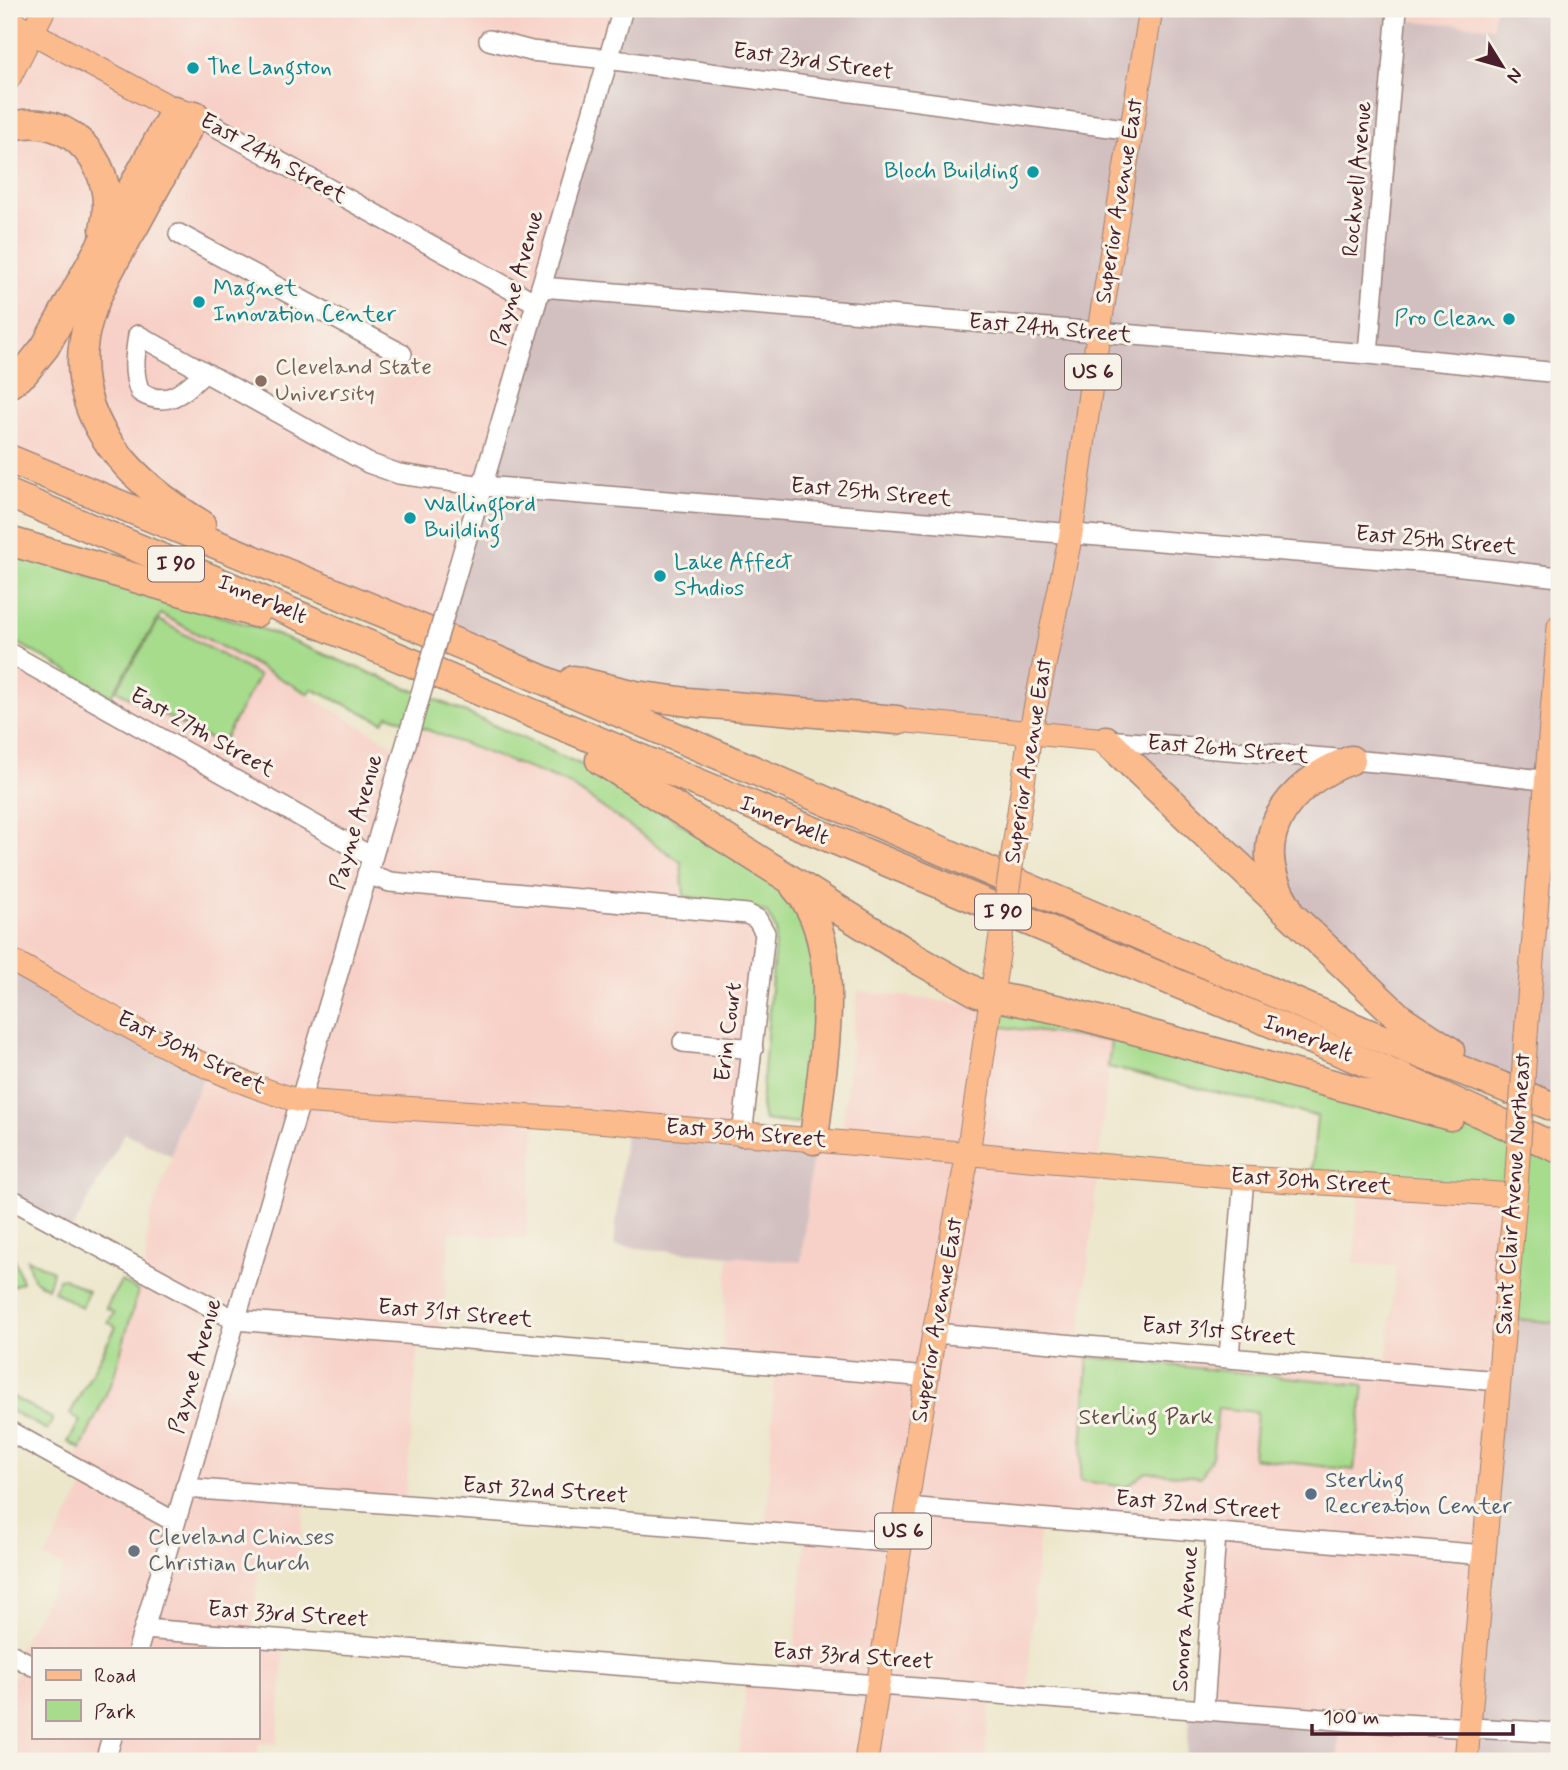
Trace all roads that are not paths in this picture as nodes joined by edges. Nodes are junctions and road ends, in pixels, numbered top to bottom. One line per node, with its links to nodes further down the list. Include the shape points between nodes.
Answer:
1 (12, 9): 6 (main road)
2 (44, 9): 8 (main road)
3 (622, 9): 10 (street, Payne Avenue)
4 (1151, 9): 14 (main road, Superior Avenue East / US 6)
5 (1397, 9): 20 (street, Rockwell Avenue)
6 (9, 13)
7 (9, 20): 8 (main road, East 24th Street)
8 (31, 33): 11 (main road); 12 (main road, East 24th Street)
9 (489, 40): 10 (street, East 23rd Street, via 573,58)
10 (607, 59): 14 (street, East 23rd Street); 17 (street, Payne Avenue)
11 (9, 78)
12 (185, 112): 16 (highway); 17 (street, East 24th Street); 29 (highway, via 98,293 83,351 87,396 103,435 141,481 178,510)
13 (9, 127): 16 (highway, via 46,125 88,149 104,176 109,202)
14 (1132, 130): 18 (main road, Superior Avenue East / US 6)
15 (179, 234): 19 (street)
16 (98, 253): 23 (highway, via 45,348)
17 (539, 295): 18 (street, East 24th Street); 25 (street, Payne Avenue)
18 (1098, 334): 20 (street, East 24th Street); 27 (main road, Superior Avenue East / US 6)
19 (402, 354)
20 (1368, 354): 22 (street, East 24th Street)
21 (204, 373): 25 (street, East 25th Street, via 368,463 399,474)
22 (1559, 373)
23 (9, 384)
24 (9, 459): 29 (highway, Innerbelt / I 90)
25 (482, 486): 27 (street, East 25th Street); 41 (street, Payne Avenue, bridge)
26 (9, 494): 32 (highway, Innerbelt / I 90)
27 (1070, 534): 30 (street, East 25th Street); 37 (main road, Superior Avenue East / US 6)
28 (9, 541): 32 (highway, via 252,612)
29 (270, 565): 33 (highway, Innerbelt / I 90)
30 (1559, 577)
31 (1559, 626): 40 (main road, Saint Clair Avenue Northeast)
32 (343, 633): 35 (highway, Innerbelt / I 90)
33 (464, 646): 36 (highway, via 636,695 763,711); 50 (highway, Innerbelt / I 90, via 1364,1032)
34 (9, 653): 41 (street, East 27th Street)
35 (446, 678): 42 (highway, via 636,779); 53 (highway, Innerbelt / I 90, via 1398,1076)
36 (897, 720): 37 (main road, East 26th Street)
37 (1030, 734): 38 (main road, East 26th Street); 46 (main road, Superior Avenue East / US 6, bridge)
38 (1106, 740): 39 (street, East 26th Street); 43 (highway)
39 (1351, 760): 40 (street, East 26th Street); 43 (highway, via 1305,783 1275,826 1270,861 1274,879)
40 (1553, 781): 56 (main road, Saint Clair Avenue Northeast, bridge, via 1526,1035)
41 (370, 865): 44 (street, East 27th Street, via 390,882 747,914 757,919); 49 (street, Payne Avenue)
42 (781, 873): 46 (highway, via 952,979); 52 (highway, via 813,912 825,948 825,1023)
43 (1296, 920): 50 (highway, via 1414,1029)
44 (765, 933): 48 (street, Erin Court)
45 (9, 959): 49 (main road, East 30th Street, via 209,1067 256,1089)
46 (992, 998): 53 (highway, via 1061,1010 1404,1102); 54 (main road, Superior Avenue East / US 6)
47 (683, 1042): 48 (street)
48 (753, 1049): 51 (street, Erin Court)
49 (300, 1101): 51 (main road, East 30th Street); 58 (street, Payne Avenue)
50 (1550, 1105)
51 (742, 1136): 52 (main road, East 30th Street)
52 (814, 1140): 54 (main road, East 30th Street)
53 (1559, 1149)
54 (968, 1153): 55 (main road, East 30th Street); 59 (main road, Superior Avenue East / US 6)
55 (1244, 1178): 56 (main road, East 30th Street); 60 (street)
56 (1516, 1191): 62 (main road, Saint Clair Avenue Northeast)
57 (9, 1198): 58 (street, East 31st Street)
58 (235, 1320): 61 (street, East 31st Street); 64 (street, Payne Avenue)
59 (934, 1333): 60 (street, East 31st Street); 61 (main road, Superior Avenue East / US 6)
60 (1229, 1356): 62 (street, East 31st Street)
61 (928, 1377): 65 (main road, Superior Avenue East / US 6)
62 (1499, 1381): 69 (main road, Saint Clair Avenue Northeast)
63 (9, 1431): 66 (street)
64 (185, 1488): 66 (street, Payne Avenue); 68 (street, East 32nd Street)
65 (906, 1507): 67 (street, East 32nd Street); 68 (main road, Superior Avenue East / US 6)
66 (175, 1522): 70 (street, Payne Avenue)
67 (1216, 1533): 69 (street, East 32nd Street); 75 (street, Sonora Avenue)
68 (901, 1543): 74 (main road, Superior Avenue East / US 6)
69 (1485, 1555): 76 (main road, Saint Clair Avenue Northeast)
70 (144, 1629): 71 (street, Payne Avenue); 74 (street, East 33rd Street)
71 (138, 1648)
72 (9, 1653): 73 (street)
73 (32, 1665)
74 (878, 1684): 75 (street, East 33rd Street); 80 (main road, Superior Avenue East / US 6)
75 (1204, 1709): 76 (street, East 33rd Street)
76 (1469, 1730): 77 (street, East 33rd Street); 81 (main road, Saint Clair Avenue Northeast)
77 (1559, 1733)
78 (112, 1738): 79 (street)
79 (104, 1761)
80 (866, 1761)
81 (1466, 1761)

